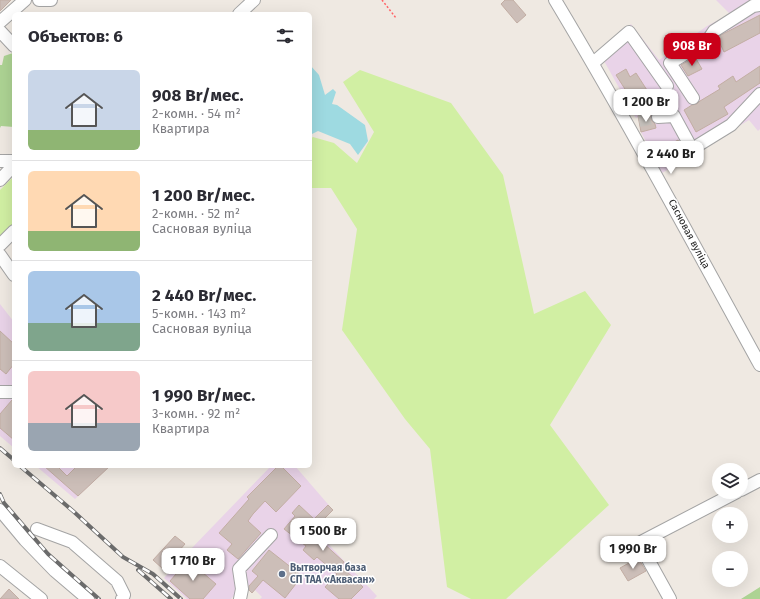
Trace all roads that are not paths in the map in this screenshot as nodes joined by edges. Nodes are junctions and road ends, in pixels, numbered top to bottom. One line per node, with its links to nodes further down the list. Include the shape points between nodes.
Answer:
1 (25, 0): 8 (street)
2 (39, 0): 3 (street)
3 (51, 0)
4 (254, 0): 7 (street)
5 (555, 0): 11 (street, Сасновая вуліца)
6 (760, 5): 14 (street, via 753,6 714,31 708,40 670,63)
7 (241, 12)
8 (0, 22)
9 (0, 31): 10 (street)
10 (12, 44)
11 (593, 63): 12 (street, via 629,32); 24 (street, Сасновая вуліца, via 634,123)
12 (667, 86)
13 (760, 94): 15 (street, via 731,125 692,149 674,116)
14 (693, 98)
15 (658, 117)
16 (0, 161): 17 (street)
17 (12, 161)
18 (12, 167): 19 (street)
19 (0, 180)
20 (12, 233): 21 (street)
21 (0, 245)
22 (0, 254): 23 (street)
23 (12, 272)
24 (760, 365)
25 (0, 392): 26 (street)
26 (12, 392)
27 (760, 480): 28 (street)
28 (748, 486)
29 (724, 499): 38 (street, via 640,543)
30 (0, 510): 35 (street, via 40,556)
31 (37, 529): 36 (street, via 72,542 116,581 124,595)
32 (271, 535): 37 (street, via 239,569 242,589)
33 (0, 566): 34 (street)
34 (41, 599)
35 (88, 599)
36 (122, 599)
37 (240, 599)
38 (670, 599)

